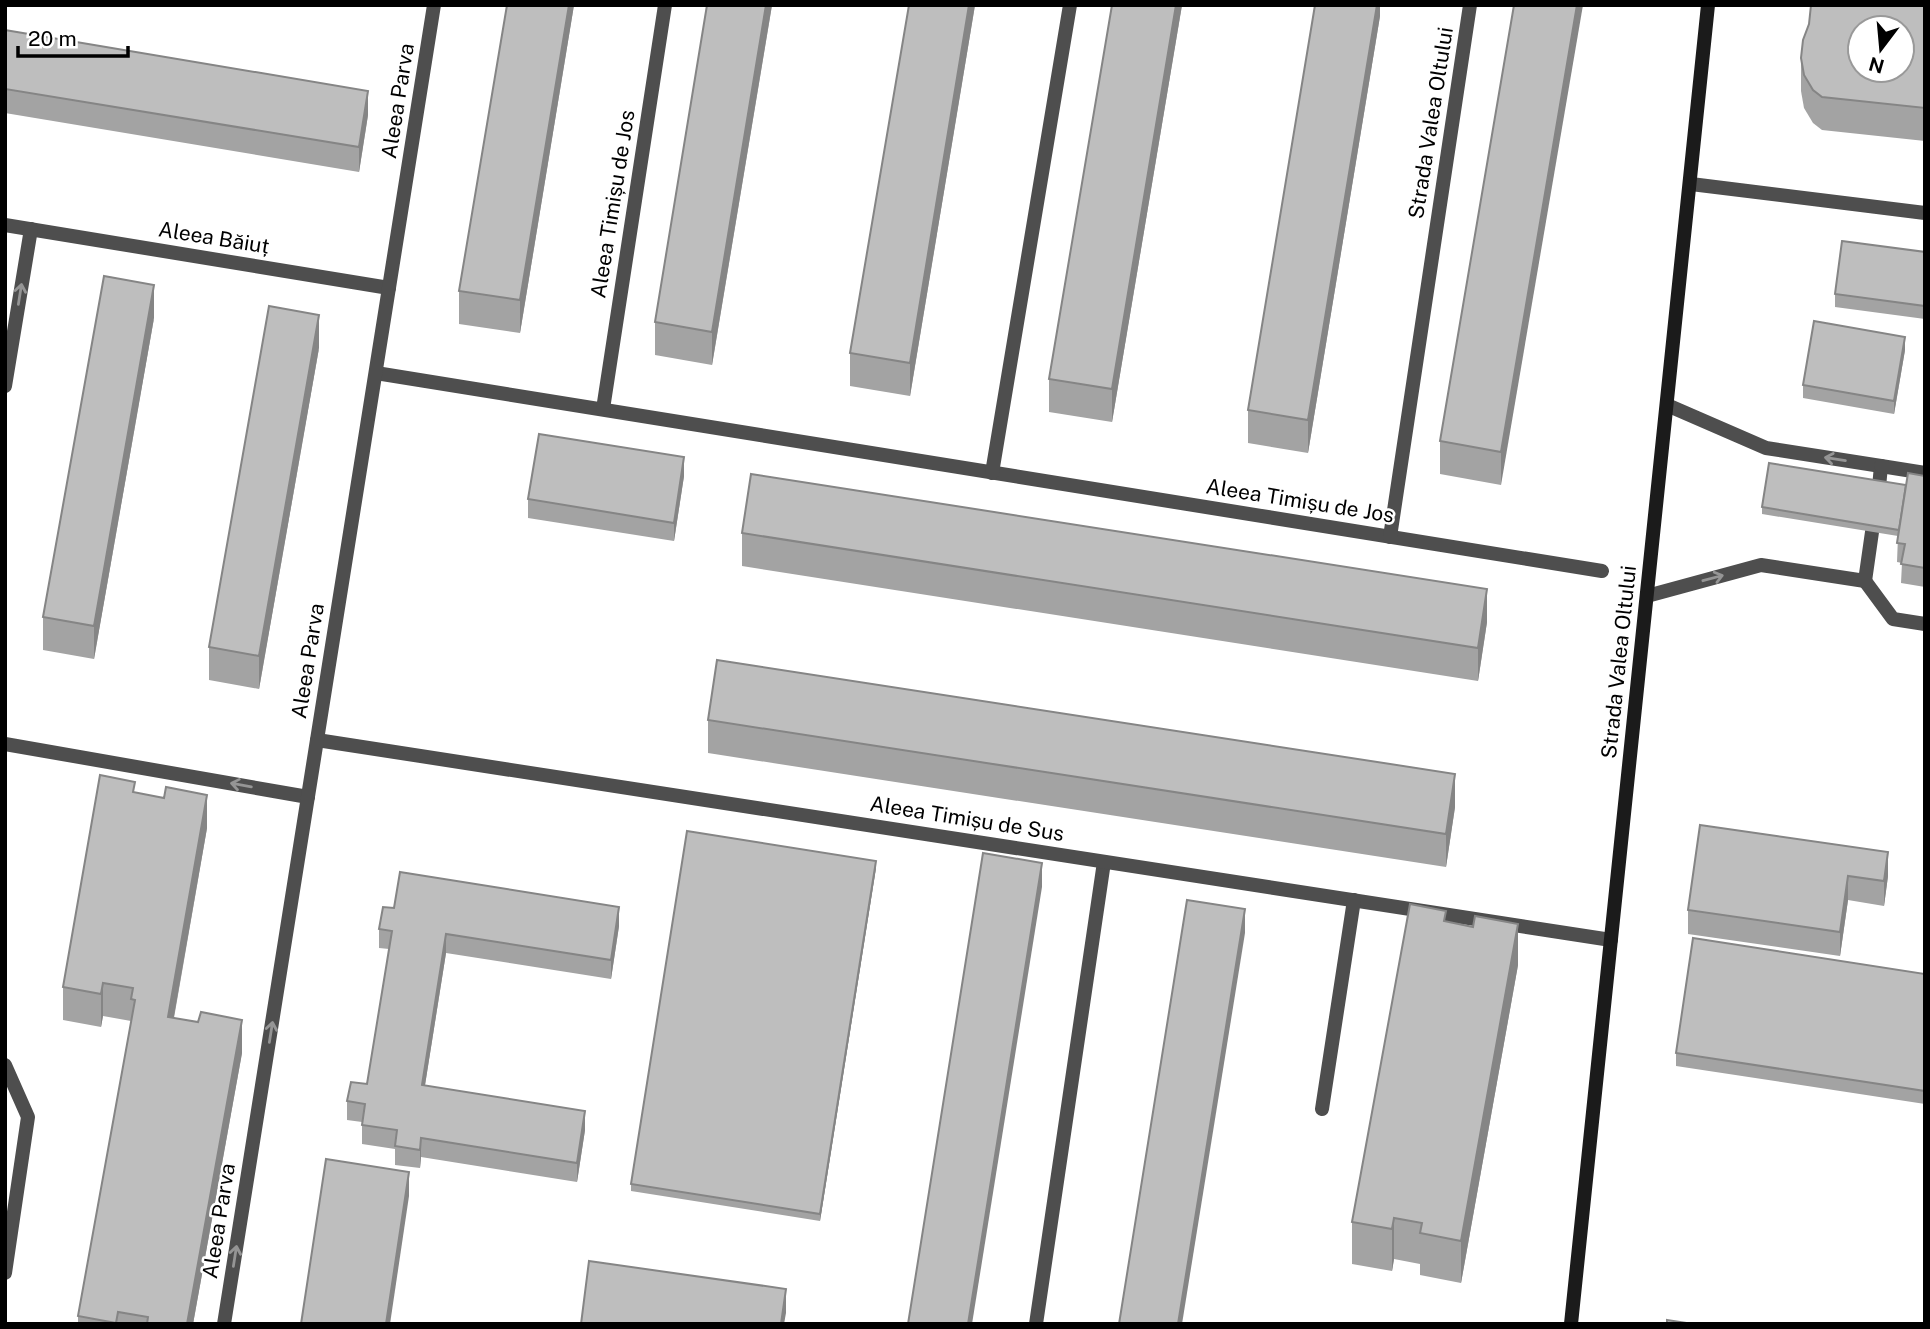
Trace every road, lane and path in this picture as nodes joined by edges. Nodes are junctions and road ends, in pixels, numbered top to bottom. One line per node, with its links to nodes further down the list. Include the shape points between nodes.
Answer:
1 (434, 5): 10 (street, Aleea Parva)
2 (665, 5): 14 (street, Aleea Timișu de Jos)
3 (1070, 5): 16 (street)
4 (1470, 5): 20 (street, Strada Valea Oltului)
5 (1708, 5): 6 (main road, Strada Valea Oltului)
6 (1691, 184): 7 (street); 13 (main road, Strada Valea Oltului)
7 (1925, 213)
8 (5, 225): 9 (street, Aleea Băiuț)
9 (31, 229): 10 (street, Aleea Băiuț); 12 (street, one-way to 9)
10 (389, 288): 11 (street, Aleea Parva)
11 (376, 373): 14 (street, Aleea Timișu de Jos); 25 (street, Aleea Parva)
12 (5, 386)
13 (1667, 405): 15 (street, one-way to 13, via 1766,448); 23 (main road, Strada Valea Oltului)
14 (603, 410): 16 (street, Aleea Timișu de Jos)
15 (1881, 466): 17 (street); 18 (street)
16 (992, 472): 20 (street, Aleea Timișu de Jos)
17 (1925, 473)
18 (1879, 488)
19 (1872, 532): 22 (street)
20 (1390, 537): 21 (street, Aleea Timișu de Jos)
21 (1602, 571)
22 (1865, 581): 23 (street, one-way to 22, via 1761,565); 24 (street, via 1893,619)
23 (1647, 596): 30 (main road, Strada Valea Oltului)
24 (1925, 624)
25 (317, 740): 27 (street, Aleea Parva); 28 (street, Aleea Timișu de Sus)
26 (6, 746): 27 (street, one-way to 26)
27 (308, 797): 34 (street, Aleea Parva, one-way to 27)
28 (1104, 862): 29 (street, Aleea Timișu de Sus); 35 (street)
29 (1354, 900): 30 (street, Aleea Timișu de Sus); 32 (street)
30 (1611, 940): 36 (main road, Strada Valea Oltului)
31 (5, 1065): 33 (street, via 28,1116)
32 (1322, 1109)
33 (5, 1273)
34 (224, 1324)
35 (1035, 1324)
36 (1572, 1324)

